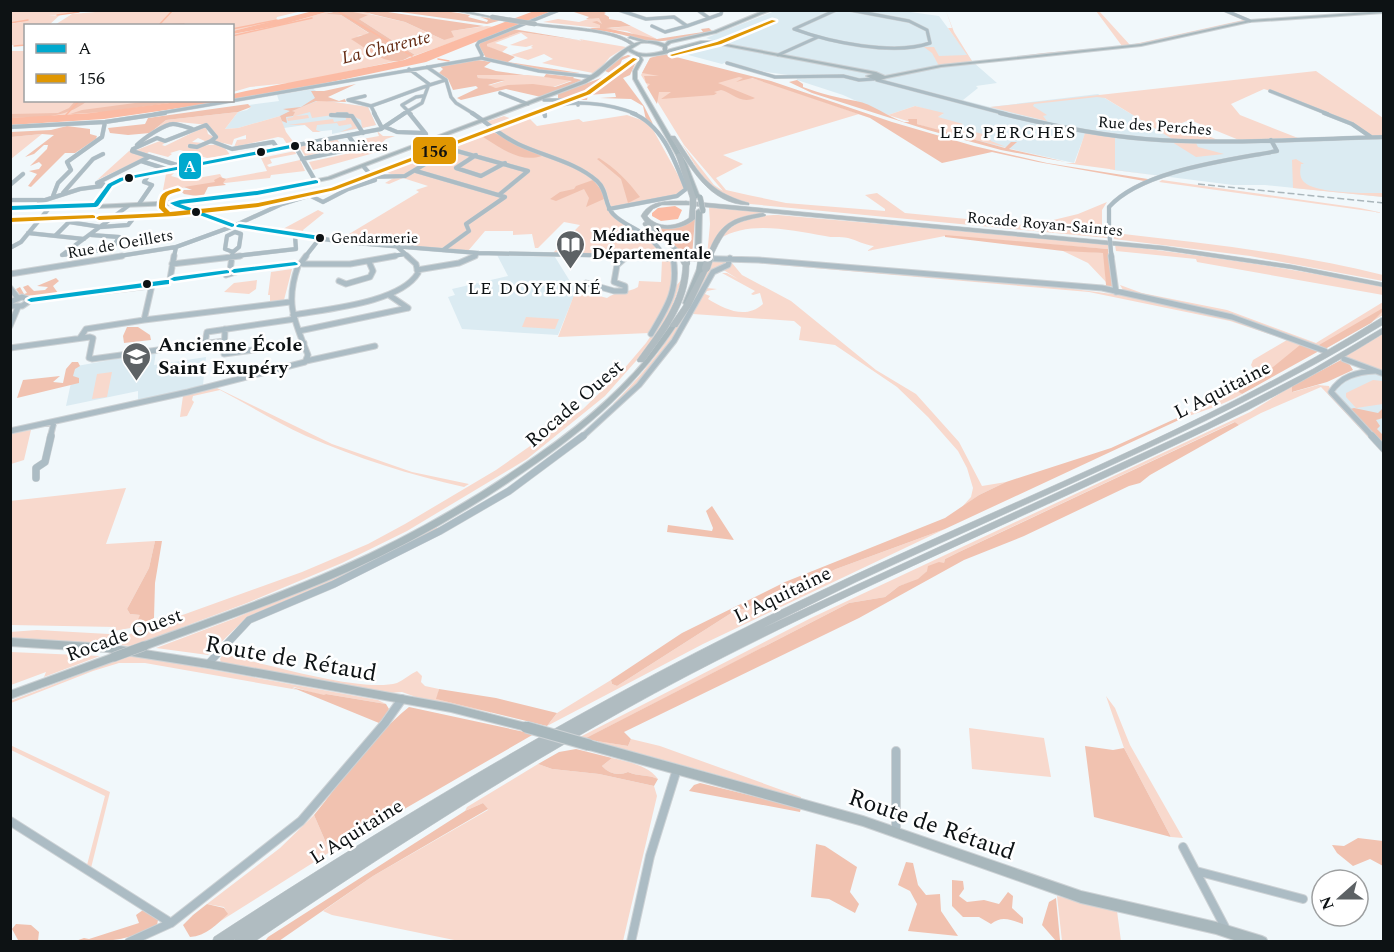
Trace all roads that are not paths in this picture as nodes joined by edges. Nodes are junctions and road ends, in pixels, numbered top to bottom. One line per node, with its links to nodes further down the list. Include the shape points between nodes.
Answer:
1 (452, 10): 15 (highway, bridge)
2 (560, 10): 26 (street, via 479,42)
3 (619, 10): 14 (street, via 643,20 674,17)
4 (722, 10): 11 (street)
5 (770, 10): 17 (main road)
6 (836, 10): 16 (street, via 794,29)
7 (850, 10): 16 (street, via 917,23 927,30 930,43 881,47)
8 (1224, 10): 12 (street)
9 (699, 11): 11 (street)
10 (1383, 12): 12 (main road)
11 (710, 18): 14 (street)
12 (1250, 21): 32 (main road, via 1141,45 941,66)
13 (652, 26): 14 (street, via 666,32)
14 (687, 26)
15 (547, 27): 18 (highway, via 615,33); 20 (highway, via 615,35)
16 (818, 37): 25 (street)
17 (689, 38): 19 (main road); 21 (main road, via 670,42)
18 (646, 42): 19 (main road); 20 (main road)
19 (656, 42): 21 (main road)
20 (633, 44): 22 (main road)
21 (665, 48): 24 (main road); 25 (main road, via 710,42)
22 (628, 49): 23 (main road); 27 (main road)
23 (636, 54): 24 (main road); 27 (main road); 78 (main road, via 641,60 635,79)
24 (653, 55): 64 (main road, via 641,66 638,77)
25 (778, 55): 32 (main road)
26 (481, 58): 29 (street); 31 (street, via 539,72)
27 (610, 61): 31 (main road)
28 (727, 63): 32 (street, via 776,77)
29 (426, 66): 30 (street); 33 (street)
30 (408, 69): 34 (street); 42 (street)
31 (592, 77): 40 (main road)
32 (876, 77): 35 (street, Rue des Perches); 35 (street, Rue des Perches)
33 (446, 80): 34 (street); 51 (street, via 456,103)
34 (429, 84): 39 (street); 45 (street)
35 (901, 87): 68 (street, Rue des Perches, via 1090,132 1164,140)
36 (1270, 91): 65 (street, via 1352,124)
37 (500, 93): 43 (street)
38 (365, 96): 45 (street, via 348,100)
39 (423, 96): 48 (street, via 418,106); 48 (street, via 402,105)
40 (545, 99): 43 (main road); 44 (street, via 577,100); 46 (street, via 544,104)
41 (232, 102): 52 (street)
42 (234, 102)
43 (528, 104): 51 (main road)
44 (578, 105): 46 (street); 109 (street, via 609,105 649,122 686,189 677,196)
45 (371, 106): 55 (street)
46 (552, 107): 47 (street); 50 (street, via 544,111)
47 (560, 110)
48 (408, 111): 55 (street); 60 (street)
49 (331, 115): 58 (street, via 347,113 357,119)
50 (545, 116)
51 (484, 121): 69 (main road); 109 (street, via 518,144 593,177 605,190)
52 (105, 122): 54 (street); 100 (street, via 102,137 67,162 71,168)
53 (168, 127): 56 (street, via 175,124); 57 (street); 72 (street, via 147,136)
54 (10, 128)
55 (383, 128): 58 (street); 59 (street)
56 (192, 129): 57 (street); 67 (street, via 207,125 216,137)
57 (186, 132): 72 (street, via 165,141 157,138)
58 (363, 133): 61 (street)
59 (415, 133): 60 (street); 62 (street)
60 (424, 133): 69 (street)
61 (348, 135): 63 (street); 75 (street, via 357,147)
62 (397, 136)
63 (340, 137): 71 (street); 75 (street)
64 (673, 137): 101 (main road, via 689,167); 111 (highway, via 703,182 719,196 748,205)
65 (1372, 137): 66 (street); 68 (street)
66 (1383, 137)
67 (211, 141): 70 (street); 73 (street)
68 (1268, 142): 150 (street, bridge, via 1278,149 1209,162 1114,200 1109,207 1109,230)
69 (426, 143): 87 (main road)
70 (190, 146)
71 (295, 146): 74 (street); 82 (street)
72 (133, 149): 81 (street)
73 (232, 149): 74 (street, via 273,142); 80 (street)
74 (278, 149): 77 (street)
75 (349, 149): 82 (street)
76 (103, 154): 97 (street, via 93,159)
77 (251, 154): 80 (street); 84 (street)
78 (679, 154): 101 (highway)
79 (477, 155): 85 (street); 85 (street, via 456,168 481,176); 89 (street, via 454,152 435,158)
80 (235, 156): 84 (street)
81 (149, 157): 83 (street); 86 (street)
82 (302, 159): 93 (street)
83 (141, 161): 88 (street); 94 (street, via 98,180)
84 (214, 161): 86 (street)
85 (505, 164): 98 (street, via 528,171)
86 (183, 167): 88 (street)
87 (363, 167): 92 (street); 93 (main road)
88 (170, 170): 91 (street)
89 (416, 171): 92 (street); 98 (street)
90 (22, 174): 95 (street)
91 (149, 174): 96 (street); 104 (street, via 144,182 152,185)
92 (370, 180): 99 (street, Rue de Oeillets); 99 (street, via 323,202)
93 (316, 182): 103 (main road)
94 (103, 184): 96 (street); 97 (street)
95 (10, 185)
96 (110, 185): 105 (street)
97 (63, 193): 100 (street)
98 (500, 194): 125 (street, via 505,197 466,224 469,231)
99 (309, 195): 114 (street, Rue de Oeillets, via 272,207)
100 (53, 196): 102 (street, via 41,201)
101 (697, 198): 110 (highway, bridge)
102 (10, 200)
103 (176, 203): 104 (main road); 106 (main road); 114 (street)
104 (140, 204): 105 (main road)
105 (95, 206): 106 (main road); 107 (main road)
106 (128, 206): 113 (street)
107 (49, 208): 108 (main road); 115 (street)
108 (10, 209)
109 (609, 209): 133 (street, via 622,222)
110 (700, 210): 110 (highway, Rocade Royan-Saintes, via 688,222 672,226 652,224 644,216 649,208 660,204); 111 (highway, Rocade Royan-Saintes); 129 (main road, Rocade Ouest)
111 (831, 216): 130 (highway, via 775,214 741,219 723,229); 133 (highway, Rocade Royan-Saintes, via 669,201 645,208 640,214 642,221); 146 (highway, Rocade Royan-Saintes, via 1174,250)
112 (132, 220): 113 (street, via 128,225)
113 (101, 227): 116 (street); 118 (street, via 70,222 62,225)
114 (235, 227): 117 (street); 122 (street, Rue de Oeillets); 127 (street, via 241,234 239,248); 127 (street, via 227,236 225,249)
115 (28, 233): 118 (street); 123 (street)
116 (91, 235): 120 (street); 124 (street, via 119,237)
117 (298, 235): 119 (street); 127 (street, via 296,249)
118 (55, 236): 120 (street)
119 (320, 238): 121 (street); 137 (street)
120 (84, 239): 124 (street, via 63,255)
121 (395, 245): 125 (street); 128 (street)
122 (176, 247): 131 (street, Rue de Oeillets); 136 (street)
123 (10, 248)
124 (111, 249): 131 (street)
125 (443, 250): 126 (street)
126 (478, 253): 132 (street); 139 (street, via 462,262)
127 (232, 254): 136 (street); 140 (street)
128 (405, 254): 135 (street); 139 (street)
129 (700, 254): 138 (main road, Rocade Ouest, bridge)
130 (711, 256): 133 (street); 134 (street); 138 (highway, bridge)
131 (111, 258): 141 (street, Rue de Oeillets)
132 (625, 258): 133 (street); 144 (street, via 616,266)
133 (679, 258): 165 (street, via 670,300); 174 (highway, via 687,273 676,307)
134 (730, 258): 150 (street); 186 (street, via 728,265 712,272 683,326 650,373 607,416 552,461 440,531 334,584 249,620)
135 (369, 262): 137 (street); 143 (street, via 373,271 370,277 346,284)
136 (172, 264): 142 (street)
137 (298, 265): 140 (street); 154 (street, via 290,286)
138 (700, 268): 160 (highway, via 687,306); 174 (main road, Rocade Ouest, via 673,318)
139 (417, 270): 151 (street, via 412,283)
140 (230, 272): 142 (street)
141 (10, 274)
142 (171, 280): 147 (street)
143 (339, 281)
144 (614, 282): 148 (street); 148 (street, via 626,290 618,292)
145 (586, 283): 148 (street)
146 (1383, 284)
147 (150, 285): 153 (street); 158 (street)
148 (596, 286)
149 (10, 288): 152 (street)
150 (1116, 291): 172 (street, via 1249,322)
151 (389, 295): 157 (street); 164 (street, via 408,308)
152 (18, 298): 153 (street); 155 (street)
153 (31, 300): 156 (street)
154 (290, 302): 157 (street); 158 (street)
155 (10, 304): 156 (street)
156 (18, 307): 161 (street)
157 (294, 317): 162 (street); 164 (street)
158 (144, 320): 166 (street, via 86,329)
159 (1383, 321): 199 (highway, L'Aquitaine, via 1338,350 1235,404 893,561 648,682 421,812)
160 (674, 325): 184 (main road, Rocade Ouest, via 611,399 515,475 388,548)
161 (10, 326)
162 (225, 329): 167 (street); 168 (street, via 207,332)
163 (1383, 329): 200 (highway, L'Aquitaine, via 1244,408 868,582 654,690 429,820)
164 (299, 331): 169 (street)
165 (651, 334)
166 (80, 338): 168 (street, via 93,338 89,357 92,359); 171 (street)
167 (224, 340): 168 (street); 169 (street, via 226,355)
168 (205, 343)
169 (304, 343): 175 (street)
170 (375, 346): 175 (street)
171 (10, 348)
172 (1324, 351)
173 (1344, 359): 176 (street)
174 (641, 360): 184 (main road, Rocade Ouest, via 571,429 485,489 386,544)
175 (306, 361): 180 (street)
176 (1356, 363): 177 (street); 178 (street)
177 (1358, 371): 178 (street); 182 (street, via 1335,385 1331,392)
178 (1375, 371): 179 (street)
179 (1383, 374)
180 (54, 422): 181 (street); 183 (street, via 45,462 36,468)
181 (10, 431)
182 (1383, 449)
183 (36, 478)
184 (251, 606): 187 (main road, Rocade Ouest, bridge)
185 (10, 642): 186 (main road, Route de Rétaud, via 107,648)
186 (208, 664): 188 (main road, Route de Rétaud)
187 (10, 695)
188 (402, 699): 190 (main road, Route de Rétaud, bridge, via 526,727); 196 (street, via 301,821)
189 (896, 751): 192 (street)
190 (677, 769): 192 (main road, Route de Rétaud); 201 (street, via 650,856)
191 (10, 821): 196 (street)
192 (896, 833): 197 (main road, Route de Rétaud, via 1081,897)
193 (1183, 847): 194 (street)
194 (1196, 871): 195 (street); 197 (street)
195 (1303, 899)
196 (171, 923): 198 (street)
197 (1227, 931): 202 (main road, Route de Rétaud)
198 (129, 942)
199 (219, 942)
200 (241, 942)
201 (631, 942)
202 (1262, 942)

